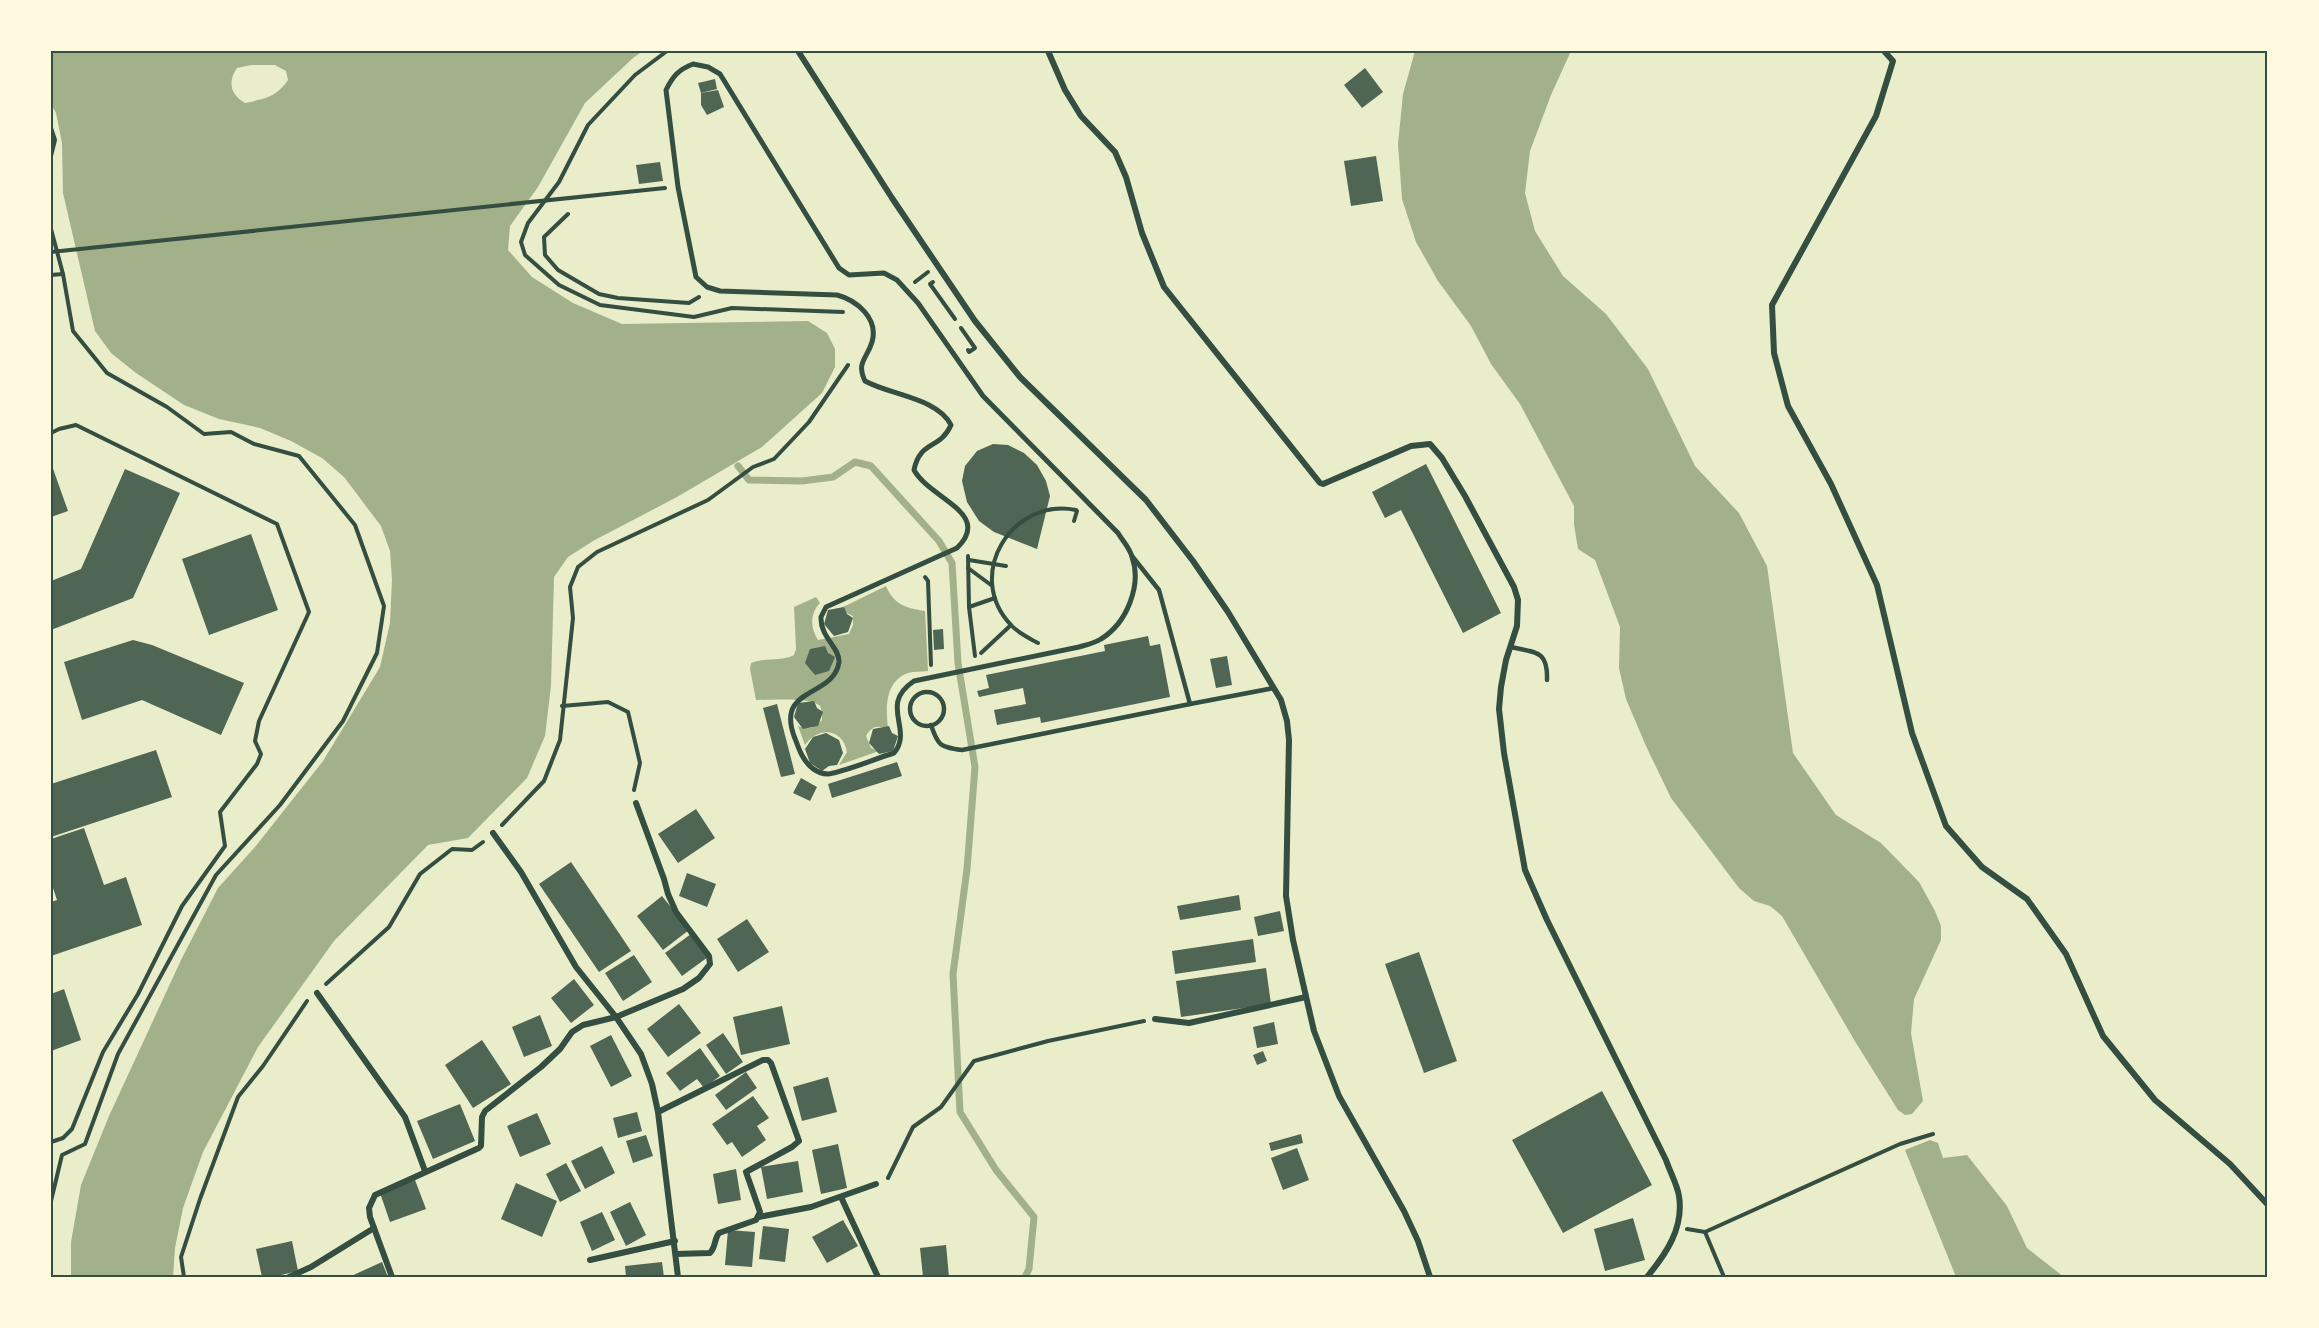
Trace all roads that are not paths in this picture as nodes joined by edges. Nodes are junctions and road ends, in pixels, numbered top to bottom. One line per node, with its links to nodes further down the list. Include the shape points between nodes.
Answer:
1 (798, 51): 7 (street, via 975,321 1020,377 1146,500 1228,612)
2 (1048, 51): 5 (street, via 1080,116 1115,152 1164,287 1320,483 1411,446 1430,444 1442,458 1514,587 1519,612)
3 (1884, 51): 20 (street, via 1893,60 1876,116 1772,305 1774,353 1788,406 1831,484 1877,585 1912,733 1946,826 1982,867 2026,899 2066,954 2103,1036 2155,1100 2230,1164)
4 (1132, 556): 4 (street, via 1135,582 1129,606 1116,626 1101,639 914,681 898,697 901,737 894,753 827,774 808,765 789,721 795,703 828,680 839,662 820,625 826,607 957,548 968,534 968,522 962,512 926,486 914,470 923,449 939,442 951,425 936,408 865,381 861,363 873,341 872,325 863,309 850,298 720,291 707,287 696,277 678,187 666,90 673,76 693,64 720,74 838,268 849,275 884,273 897,280 918,303 983,396 1118,532); 8 (lane, via 1159,590)
5 (1511, 647): 6 (lane, via 1545,658); 31 (street, via 1501,687 1501,729 1525,870 1666,1160 1679,1196 1678,1228 1664,1257)
6 (1547, 680)
7 (1274, 688): 8 (lane); 13 (street, via 1281,700 1289,740 1286,896)
8 (1190, 704): 9 (lane, via 962,750 945,748 937,742)
9 (931, 725): 9 (lane, via 920,724 910,712 911,701 925,692 936,694 944,708 940,719)
10 (636, 803): 14 (street, via 676,912 710,961 705,972 683,989)
11 (493, 833): 14 (street, via 521,872 576,967)
12 (316, 993): 17 (street, via 405,1117)
13 (1306, 997): 15 (street, via 1189,1023); 30 (street, via 1330,1076 1404,1211)
14 (616, 1017): 16 (street, via 641,1054); 17 (street, via 583,1025 572,1032 552,1058 485,1111 482,1146)
15 (1155, 1019)
16 (658, 1112): 21 (street, via 768,1060 799,1141 746,1172); 23 (street)
17 (424, 1172): 22 (street, via 375,1195 369,1208)
18 (876, 1184): 19 (street)
19 (841, 1197): 21 (street, via 794,1212); 29 (street)
20 (2268, 1205)
21 (759, 1217): 24 (street, via 719,1233 710,1252)
22 (374, 1228): 26 (street); 27 (street)
23 (675, 1240): 24 (street); 25 (street)
24 (676, 1254): 28 (street)
25 (590, 1260)
26 (289, 1277)
27 (392, 1277)
28 (678, 1277)
29 (878, 1277)
30 (1430, 1277)
31 (1647, 1277)

